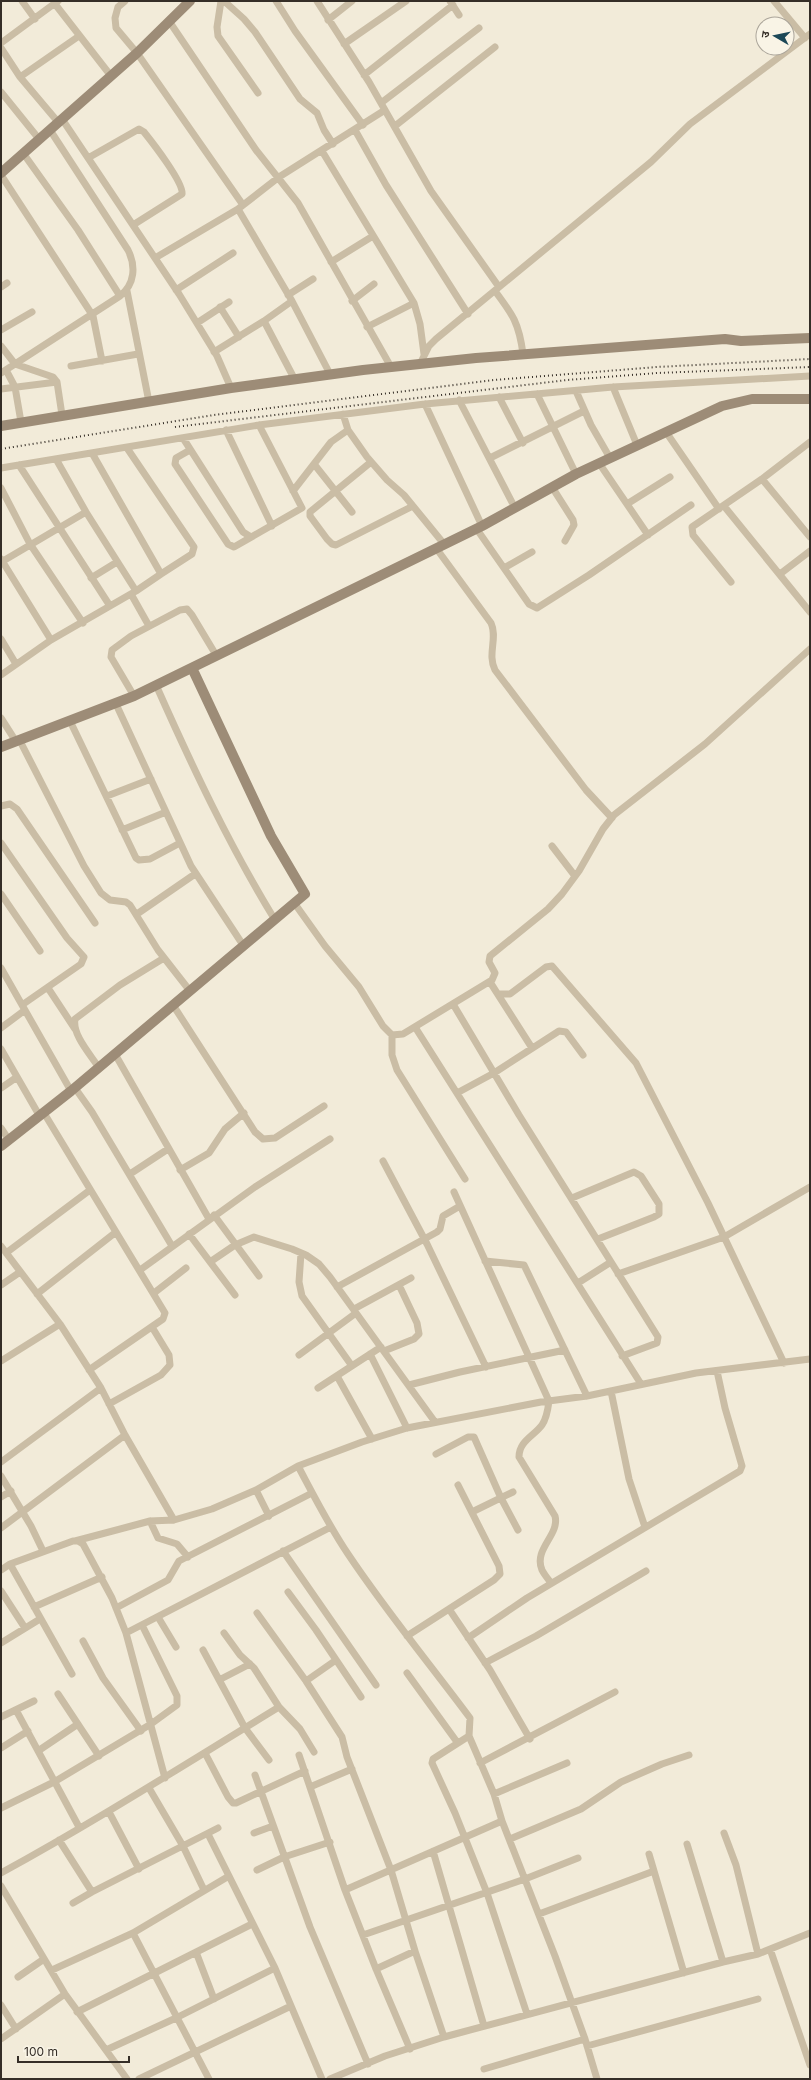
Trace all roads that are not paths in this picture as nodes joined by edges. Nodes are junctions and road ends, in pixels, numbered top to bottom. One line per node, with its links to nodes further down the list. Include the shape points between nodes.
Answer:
1 (22, 1): 14 (street)
2 (125, 1): 24 (street, via 118,7 114,18 116,28)
3 (190, 1): 16 (street)
4 (221, 1): 29 (street, via 218,36)
5 (224, 1): 37 (street, via 255,32 300,99 318,113 324,130)
6 (276, 1): 32 (street)
7 (317, 1): 15 (street)
8 (352, 1): 15 (street)
9 (406, 1): 21 (street)
10 (774, 1): 19 (street)
11 (57, 2): 14 (street); 18 (street)
12 (452, 3): 13 (street); 25 (street)
13 (459, 15)
14 (35, 19): 20 (street)
15 (328, 20): 21 (street)
16 (170, 21): 24 (street); 42 (street, via 256,150)
17 (479, 28): 30 (street)
18 (79, 36): 26 (street); 27 (street)
19 (808, 36): 51 (street, via 690,124 651,162)
20 (1, 43)
21 (344, 44): 25 (street)
22 (495, 47): 33 (street)
23 (1, 48): 27 (street)
24 (137, 53): 26 (street); 43 (street)
25 (364, 75): 30 (street)
26 (111, 76): 31 (street)
27 (20, 77): 31 (street)
28 (1, 92): 36 (street)
29 (258, 93)
30 (383, 107): 32 (street); 33 (street)
31 (60, 121): 34 (street); 40 (street)
32 (363, 125): 35 (street)
33 (395, 126): 51 (street, via 431,191)
34 (50, 130): 36 (street); 53 (street, via 128,250 134,266)
35 (355, 130): 37 (street); 61 (street, via 386,185)
36 (39, 139): 39 (street)
37 (333, 144): 38 (street)
38 (322, 151): 42 (street); 45 (street)
39 (23, 153): 41 (street); 54 (street, via 78,230)
40 (88, 158): 44 (street); 44 (street, via 139,129 144,132 170,169 182,188 182,194)
41 (1, 174): 62 (street)
42 (279, 177): 43 (street); 48 (street, via 298,203)
43 (241, 207): 47 (street); 55 (street)
44 (133, 225): 47 (street)
45 (373, 236): 48 (street); 58 (street)
46 (233, 254): 52 (street)
47 (155, 258): 52 (street)
48 (331, 262): 56 (street)
49 (313, 279): 55 (street)
50 (374, 284): 56 (street)
51 (497, 289): 61 (street); 73 (street, via 516,319)
52 (176, 290): 64 (street)
53 (126, 291): 54 (street); 71 (street)
54 (120, 296): 62 (street)
55 (290, 298): 63 (street); 80 (street)
56 (352, 301): 65 (street)
57 (229, 302): 59 (street)
58 (414, 303): 65 (street); 72 (street)
59 (220, 308): 64 (street); 67 (street)
60 (32, 312): 66 (street)
61 (468, 314): 72 (street, via 436,339)
62 (92, 316): 74 (street); 75 (street)
63 (264, 321): 67 (street); 82 (street)
64 (197, 323): 70 (street)
65 (367, 327): 78 (street)
66 (1, 330)
67 (239, 337): 70 (street)
68 (810, 338): 73 (street, via 741,341 725,339)
69 (1, 346): 75 (street)
70 (214, 352): 86 (street)
71 (138, 354): 74 (street); 93 (street)
72 (424, 354): 76 (street)
73 (524, 354): 76 (street)
74 (102, 361): 77 (street)
75 (15, 364): 79 (street); 83 (street, via 52,377)
76 (420, 364): 78 (street)
77 (71, 366)
78 (391, 367): 80 (street)
79 (3, 371): 84 (street)
80 (330, 374): 82 (street)
81 (810, 376): 85 (street)
82 (295, 380): 86 (street)
83 (57, 382): 84 (street); 97 (street)
84 (15, 387): 87 (street); 98 (street)
85 (613, 387): 88 (street); 108 (street)
86 (231, 388): 93 (street)
87 (1, 389)
88 (576, 391): 89 (street); 95 (street)
89 (537, 394): 90 (street); 101 (street)
90 (500, 396): 92 (street); 107 (street)
91 (810, 399): 104 (street, via 734,402)
92 (459, 400): 94 (street); 112 (street)
93 (149, 402): 97 (street)
94 (425, 404): 96 (street); 136 (street)
95 (584, 411): 101 (street); 113 (street)
96 (343, 414): 99 (street); 103 (street)
97 (62, 415): 98 (street)
98 (21, 422): 100 (street)
99 (259, 425): 102 (street); 126 (street)
100 (1, 426)
101 (553, 428): 107 (street); 120 (street)
102 (226, 430): 105 (street); 134 (street)
103 (348, 430): 115 (street); 117 (street, via 334,439)
104 (666, 432): 108 (street); 130 (street)
105 (183, 438): 109 (street); 110 (street)
106 (810, 442): 122 (street)
107 (523, 443): 112 (street)
108 (637, 445): 113 (street)
109 (127, 448): 111 (street); 148 (street, via 194,547 192,554)
110 (190, 450): 138 (street, via 243,532); 138 (street, via 176,458 175,464 228,544 237,547)
111 (92, 453): 114 (street); 148 (street)
112 (490, 458): 131 (street)
113 (610, 458): 116 (street)
114 (56, 459): 118 (street); 132 (street)
115 (371, 462): 125 (street); 129 (street)
116 (599, 463): 120 (street); 127 (street)
117 (314, 464): 125 (street); 126 (street)
118 (19, 465): 119 (street); 135 (street)
119 (1, 468)
120 (576, 474): 123 (street)
121 (670, 477): 127 (street)
122 (762, 479): 130 (street); 139 (street)
123 (552, 487): 131 (street); 140 (street, via 573,520 574,525)
124 (1, 488): 141 (street)
125 (335, 490): 129 (street, via 310,512 310,516 334,545); 133 (street)
126 (293, 491): 134 (street, via 301,510)
127 (627, 504): 137 (street)
128 (691, 505): 137 (street)
129 (414, 506): 142 (street)
130 (721, 507): 149 (street); 151 (street, via 695,525 691,532)
131 (514, 508): 136 (street)
132 (86, 512): 135 (street); 146 (street)
133 (352, 512)
134 (272, 526): 138 (street)
135 (60, 527): 141 (street); 150 (street)
136 (479, 527): 142 (street); 147 (street)
137 (648, 535): 147 (street, via 537,608 529,604)
138 (251, 537)
139 (810, 537)
140 (566, 541)
141 (30, 544): 145 (street); 155 (street)
142 (440, 546): 160 (street); 175 (street, via 491,623 494,634 491,658 495,670 582,784)
143 (810, 551): 149 (street)
144 (532, 552): 147 (street)
145 (2, 560): 158 (street)
146 (117, 562): 150 (street); 152 (street)
147 (504, 568)
148 (161, 574): 152 (street)
149 (780, 574): 154 (street)
150 (91, 578): 153 (street)
151 (731, 582)
152 (133, 593): 153 (street); 156 (street)
153 (110, 606): 155 (street)
154 (810, 612)
155 (82, 623): 158 (street)
156 (149, 626): 160 (street, via 187,609); 165 (street, via 114,647 111,654)
157 (1, 639): 161 (street)
158 (51, 640): 161 (street)
159 (810, 649): 175 (street, via 705,744)
160 (216, 655): 162 (street)
161 (16, 664): 163 (street)
162 (192, 668): 164 (street); 183 (street, via 271,836 304,891 304,897)
163 (1, 675)
164 (156, 685): 165 (street); 185 (street, via 231,843)
165 (134, 696): 166 (street)
166 (116, 704): 168 (street); 171 (street)
167 (1, 718): 169 (street)
168 (70, 721): 169 (street); 172 (street)
169 (17, 740): 170 (street); 184 (street, via 101,893 110,900 126,902)
170 (1, 747)
171 (151, 779): 172 (street); 174 (street)
172 (107, 796): 176 (street)
173 (1, 806): 186 (street, via 10,804 17,809)
174 (166, 812): 176 (street); 178 (street)
175 (612, 818): 181 (street)
176 (122, 830): 178 (street, via 133,854 139,860 150,859)
177 (1, 843): 192 (street, via 67,938 84,957 81,964)
178 (180, 843): 180 (street)
179 (552, 846): 181 (street)
180 (195, 874): 184 (street); 187 (street)
181 (575, 876): 191 (street, via 548,909 492,953 489,959 495,976)
182 (1, 894): 188 (street)
183 (295, 904): 185 (street); 201 (street, via 359,987 382,1026)
184 (137, 914): 189 (street)
185 (275, 920): 187 (street)
186 (95, 923)
187 (243, 945): 193 (street)
188 (40, 951)
189 (164, 958): 193 (street); 200 (street, via 120,985 78,1016 75,1019)
190 (1, 968): 197 (street)
191 (490, 982): 194 (street); 195 (street)
192 (48, 988): 197 (street); 200 (street)
193 (190, 990): 196 (street)
194 (498, 994): 202 (street); 231 (street, via 510,994 546,967 555,969 636,1062)
195 (453, 1004): 198 (street); 207 (street)
196 (173, 1005): 204 (street); 213 (street)
197 (23, 1008): 199 (street); 210 (street)
198 (416, 1027): 201 (street, via 403,1034); 211 (street)
199 (1, 1028)
200 (75, 1029): 206 (street)
201 (392, 1035): 222 (street, via 392,1055 397,1070)
202 (532, 1048): 205 (street, via 561,1031 566,1032); 207 (street)
203 (1, 1049): 208 (street)
204 (115, 1054): 206 (street); 218 (street)
205 (583, 1055)
206 (99, 1068): 210 (street)
207 (494, 1073): 211 (street); 226 (street)
208 (17, 1077): 209 (street); 214 (street)
209 (1, 1088)
210 (73, 1089): 214 (street); 221 (street, via 92,1112)
211 (457, 1093): 248 (street)
212 (324, 1106): 213 (street, via 268,1140 258,1136)
213 (244, 1113): 220 (street, via 225,1129 209,1153)
214 (42, 1114): 217 (street); 224 (street)
215 (1, 1128): 217 (street)
216 (330, 1139): 228 (street)
217 (5, 1143)
218 (168, 1149): 220 (street); 221 (street)
219 (383, 1161): 233 (street)
220 (180, 1170): 228 (street)
221 (130, 1174): 236 (street)
222 (466, 1179)
223 (810, 1187): 231 (street)
224 (90, 1190): 229 (street); 237 (street)
225 (454, 1192): 227 (street)
226 (572, 1198): 232 (street); 232 (street, via 634,1172 641,1176 659,1204 659,1214)
227 (460, 1206): 233 (street, via 443,1216 439,1231); 239 (street)
228 (211, 1217): 230 (street); 234 (street)
229 (116, 1232): 243 (street); 253 (street)
230 (189, 1234): 236 (street); 240 (street)
231 (724, 1237): 245 (street); 267 (street)
232 (598, 1238): 241 (street)
233 (425, 1239): 251 (street); 269 (street)
234 (235, 1245): 238 (street, via 254,1237); 240 (street); 246 (street)
235 (1, 1246): 237 (street)
236 (172, 1246): 243 (street)
237 (6, 1253): 244 (street)
238 (300, 1253): 251 (street, via 319,1264); 258 (street, via 299,1282 302,1296)
239 (485, 1261): 260 (street, via 524,1265); 264 (street)
240 (210, 1262): 254 (street)
241 (611, 1262): 245 (street); 248 (street)
242 (186, 1268): 252 (street)
243 (140, 1270): 252 (street)
244 (20, 1272): 250 (street); 253 (street)
245 (618, 1274): 263 (street, via 659,1338 655,1344)
246 (259, 1276)
247 (411, 1278): 249 (street)
248 (578, 1283): 263 (street)
249 (399, 1284): 255 (street); 259 (street, via 417,1323 419,1334 414,1339)
250 (1, 1285)
251 (337, 1287): 255 (street)
252 (154, 1293): 257 (street, via 165,1315)
253 (38, 1294): 256 (street)
254 (235, 1295)
255 (355, 1311): 258 (street); 259 (street)
256 (60, 1324): 266 (street); 270 (street)
257 (152, 1327): 270 (street); 280 (street, via 169,1355 170,1365 161,1375)
258 (328, 1333): 262 (street); 268 (street)
259 (383, 1349): 261 (street); 274 (street)
260 (565, 1350): 264 (street); 278 (street)
261 (370, 1354): 268 (street); 282 (street)
262 (299, 1355)
263 (622, 1356): 273 (street)
264 (530, 1358): 269 (street); 279 (street)
265 (810, 1359): 267 (street)
266 (1, 1361)
267 (784, 1363): 271 (street)
268 (352, 1366): 272 (street)
269 (486, 1366): 274 (street)
270 (89, 1370): 275 (street)
271 (717, 1370): 273 (street); 303 (street, via 742,1469)
272 (337, 1376): 276 (street); 284 (street)
273 (641, 1384): 277 (street)
274 (409, 1385): 281 (street)
275 (101, 1388): 280 (street); 286 (street)
276 (318, 1388)
277 (611, 1390): 278 (street); 303 (street, via 629,1479)
278 (586, 1396): 279 (street)
279 (550, 1401): 281 (street); 313 (street, via 542,1425 522,1444 519,1457 556,1520 552,1534 543,1547 541,1559 542,1570)
280 (109, 1404): 283 (street)
281 (435, 1422): 282 (street)
282 (407, 1428): 284 (street)
283 (125, 1435): 296 (street); 299 (street)
284 (372, 1439): 287 (street)
285 (436, 1454): 295 (street, via 468,1437 474,1437)
286 (1, 1462)
287 (298, 1466): 290 (street); 293 (street)
288 (1, 1476): 291 (street)
289 (458, 1485): 297 (street)
290 (256, 1490): 298 (street); 299 (street)
291 (11, 1491): 294 (street); 296 (street)
292 (513, 1492): 295 (street)
293 (312, 1493): 298 (street); 302 (street)
294 (1, 1497)
295 (501, 1498): 297 (street); 304 (street)
296 (23, 1512): 301 (street); 306 (street)
297 (472, 1512): 318 (street, via 500,1572 494,1580)
298 (269, 1516): 308 (street)
299 (174, 1520): 300 (street)
300 (150, 1521): 305 (street); 308 (street, via 158,1538 177,1544)
301 (1, 1527)
302 (331, 1527): 307 (street); 326 (street, via 358,1570)
303 (644, 1527): 313 (street)
304 (518, 1530)
305 (75, 1541): 306 (street); 312 (street, via 83,1544)
306 (43, 1551): 309 (street)
307 (283, 1551): 320 (street); 339 (street)
308 (188, 1557): 317 (street, via 177,1563 168,1580)
309 (10, 1564): 310 (street); 316 (street)
310 (1, 1570)
311 (646, 1571): 333 (street)
312 (102, 1577): 316 (street); 317 (street)
313 (551, 1583): 327 (street)
314 (1, 1591): 323 (street)
315 (288, 1592): 332 (street)
316 (34, 1607): 321 (street)
317 (116, 1608): 324 (street)
318 (449, 1609): 326 (street); 327 (street)
319 (257, 1613): 338 (street)
320 (158, 1617): 322 (street); 330 (street)
321 (40, 1619): 323 (street); 336 (street)
322 (142, 1625): 324 (street); 348 (street, via 178,1699 174,1708)
323 (25, 1628): 329 (street)
324 (126, 1633): 348 (street)
325 (224, 1633): 334 (street)
326 (407, 1636): 352 (street, via 470,1718)
327 (468, 1638): 333 (street)
328 (82, 1641): 351 (street, via 103,1678)
329 (1, 1643)
330 (176, 1647)
331 (203, 1650): 337 (street)
332 (336, 1660): 338 (street); 342 (street)
333 (485, 1663): 353 (street)
334 (250, 1664): 337 (street); 344 (street)
335 (407, 1673): 354 (street)
336 (72, 1674)
337 (220, 1680): 349 (street)
338 (306, 1681): 365 (street, via 342,1737)
339 (376, 1685)
340 (616, 1692): 353 (street)
341 (58, 1694): 347 (street)
342 (361, 1697)
343 (34, 1701): 345 (street)
344 (280, 1707): 349 (street); 357 (street, via 300,1729)
345 (16, 1710): 346 (street); 350 (street)
346 (1, 1718)
347 (78, 1724): 356 (street); 361 (street)
348 (151, 1724): 351 (street); 368 (street)
349 (245, 1728): 358 (street); 362 (street)
350 (28, 1731): 355 (street); 356 (street)
351 (141, 1731): 361 (street)
352 (469, 1736): 354 (street); 363 (street)
353 (530, 1739): 363 (street)
354 (457, 1742): 383 (street, via 432,1761)
355 (1, 1748)
356 (38, 1751): 369 (street)
357 (314, 1752)
358 (205, 1753): 368 (street); 372 (street, via 232,1803 238,1803)
359 (299, 1755): 366 (street)
360 (689, 1755): 384 (street, via 621,1782 581,1809)
361 (99, 1756): 369 (street)
362 (269, 1760)
363 (480, 1763): 373 (street)
364 (567, 1763): 373 (street)
365 (352, 1769): 370 (street); 396 (street)
366 (305, 1771): 370 (street); 372 (street)
367 (255, 1775): 372 (street)
368 (165, 1778): 371 (street)
369 (54, 1782): 374 (street); 378 (street)
370 (310, 1787): 386 (street)
371 (149, 1788): 375 (street); 388 (street)
372 (261, 1790): 377 (street)
373 (494, 1794): 376 (street)
374 (1, 1808)
375 (109, 1812): 378 (street); 393 (street)
376 (502, 1821): 383 (street); 384 (street)
377 (273, 1826): 380 (street); 391 (street)
378 (79, 1827): 385 (street)
379 (218, 1828): 382 (street)
380 (254, 1833)
381 (724, 1833): 417 (street, via 736,1865)
382 (208, 1834): 388 (street); 398 (street)
383 (464, 1838): 389 (street); 404 (street)
384 (510, 1839): 399 (street)
385 (59, 1840): 394 (street); 403 (street)
386 (330, 1842): 391 (street); 402 (street)
387 (687, 1844): 419 (street)
388 (183, 1846): 393 (street); 401 (street)
389 (433, 1852): 396 (street); 407 (street)
390 (649, 1854): 397 (street)
391 (284, 1856): 395 (street); 443 (street, via 338,1996)
392 (578, 1858): 399 (street)
393 (139, 1869): 403 (street)
394 (2, 1870)
395 (257, 1870)
396 (391, 1870): 402 (street); 409 (street)
397 (654, 1871): 408 (street); 423 (street)
398 (228, 1876): 401 (street); 410 (street)
399 (525, 1879): 404 (street); 408 (street)
400 (1, 1886): 405 (street)
401 (204, 1890): 411 (street)
402 (345, 1890): 413 (street)
403 (92, 1892): 406 (street)
404 (487, 1893): 407 (street); 433 (street)
405 (5, 1900): 418 (street)
406 (73, 1903)
407 (449, 1906): 409 (street); 435 (street)
408 (539, 1914): 429 (street)
409 (406, 1920): 413 (street); 415 (street)
410 (252, 1924): 416 (street); 420 (street)
411 (133, 1933): 422 (street); 424 (street)
412 (810, 1933): 414 (street)
413 (363, 1935): 421 (street)
414 (770, 1949): 417 (street); 444 (street)
415 (415, 1951): 421 (street); 437 (street)
416 (196, 1952): 424 (street); 427 (street)
417 (758, 1954): 419 (street)
418 (44, 1959): 422 (street); 425 (street)
419 (722, 1962): 423 (street)
420 (275, 1968): 427 (street); 431 (street)
421 (376, 1969): 440 (street)
422 (52, 1970): 426 (street)
423 (684, 1972): 429 (street)
424 (153, 1974): 432 (street); 434 (street)
425 (18, 1977)
426 (65, 1994): 432 (street); 436 (street)
427 (214, 1999): 434 (street)
428 (758, 1999): 439 (street)
429 (572, 2003): 433 (street); 439 (street)
430 (1, 2005): 436 (street)
431 (291, 2006): 442 (street); 449 (street)
432 (77, 2012): 441 (street)
433 (527, 2014): 435 (street)
434 (176, 2018): 441 (street); 442 (street)
435 (484, 2026): 437 (street)
436 (16, 2029): 438 (street)
437 (444, 2037): 440 (street)
438 (1, 2039)
439 (586, 2042): 445 (street); 451 (street)
440 (410, 2049): 443 (street)
441 (106, 2050): 446 (street)
442 (196, 2053): 447 (street); 448 (street)
443 (368, 2064): 450 (street)
444 (810, 2066)
445 (484, 2068)
446 (127, 2079)
447 (138, 2079)
448 (209, 2079)
449 (322, 2079)
450 (330, 2079)
451 (596, 2079)

